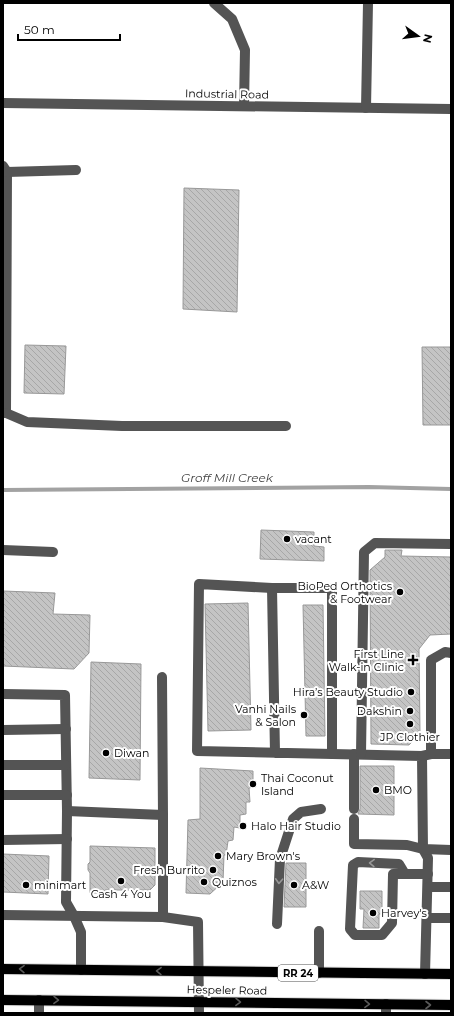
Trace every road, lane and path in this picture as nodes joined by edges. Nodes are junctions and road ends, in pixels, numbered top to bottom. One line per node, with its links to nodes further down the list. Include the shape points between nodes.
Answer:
1 (214, 3): 4 (street, via 232,19 244,50)
2 (368, 3): 5 (street)
3 (3, 103): 4 (street, Industrial Road)
4 (244, 106): 5 (street, Industrial Road)
5 (366, 108): 6 (street, Industrial Road)
6 (451, 109)
7 (5, 169): 8 (street); 9 (street)
8 (76, 170)
9 (5, 413): 10 (street, via 27,422 122,426)
10 (286, 426)
11 (451, 544): 22 (street, via 376,543 364,552)
12 (3, 550): 13 (street)
13 (53, 552)
14 (272, 588): 20 (street); 20 (street, via 199,584 197,752); 21 (street, via 332,588)
15 (451, 653): 24 (street, via 445,652 431,660)
16 (162, 677): 32 (street)
17 (3, 694): 18 (street, via 65,694)
18 (66, 729): 19 (street); 26 (street)
19 (3, 730)
20 (275, 753): 21 (street)
21 (332, 754): 22 (street)
22 (357, 754): 24 (street); 29 (street)
23 (451, 754): 24 (street)
24 (426, 755): 36 (street)
25 (3, 765): 26 (street)
26 (66, 765): 28 (street)
27 (3, 795): 28 (street)
28 (67, 795): 31 (street)
29 (354, 808)
30 (321, 809): 47 (street, one-way to 47, via 300,812 293,819 280,859)
31 (67, 811): 32 (street); 34 (street)
32 (164, 815): 44 (street)
33 (354, 819): 36 (street, via 354,844 407,845)
34 (67, 839): 35 (street); 43 (street, via 66,902)
35 (3, 840)
36 (423, 849): 37 (street); 39 (street, via 428,858)
37 (451, 850)
38 (405, 874): 38 (street, one-way to 38, via 399,864 358,862 353,865 350,929 355,935 382,935 392,923 393,874); 39 (street)
39 (428, 874): 40 (street)
40 (428, 887): 41 (street); 45 (street)
41 (451, 887)
42 (3, 915): 43 (street)
43 (74, 916): 44 (street); 50 (street, via 81,932)
44 (163, 917): 51 (street, via 198,922)
45 (427, 918): 46 (street); 53 (street)
46 (451, 918)
47 (276, 924)
48 (319, 931): 52 (street)
49 (3, 969): 50 (main road, Hespeler Road / RR 24, one-way to 49)
50 (81, 970): 51 (main road, Hespeler Road / RR 24, one-way to 50)
51 (198, 972): 52 (main road, Hespeler Road / RR 24); 57 (street)
52 (319, 973): 53 (main road, Hespeler Road / RR 24)
53 (425, 974): 54 (main road, Hespeler Road / RR 24)
54 (451, 974)
55 (3, 1000): 56 (main road, Hespeler Road)
56 (39, 1000): 57 (main road, Hespeler Road, one-way to 57); 60 (street)
57 (198, 1002): 59 (main road, Hespeler Road, one-way to 59); 61 (street)
58 (451, 1005): 59 (main road, Hespeler Road, one-way to 58)
59 (386, 1009)
60 (39, 1013)
61 (198, 1013)

